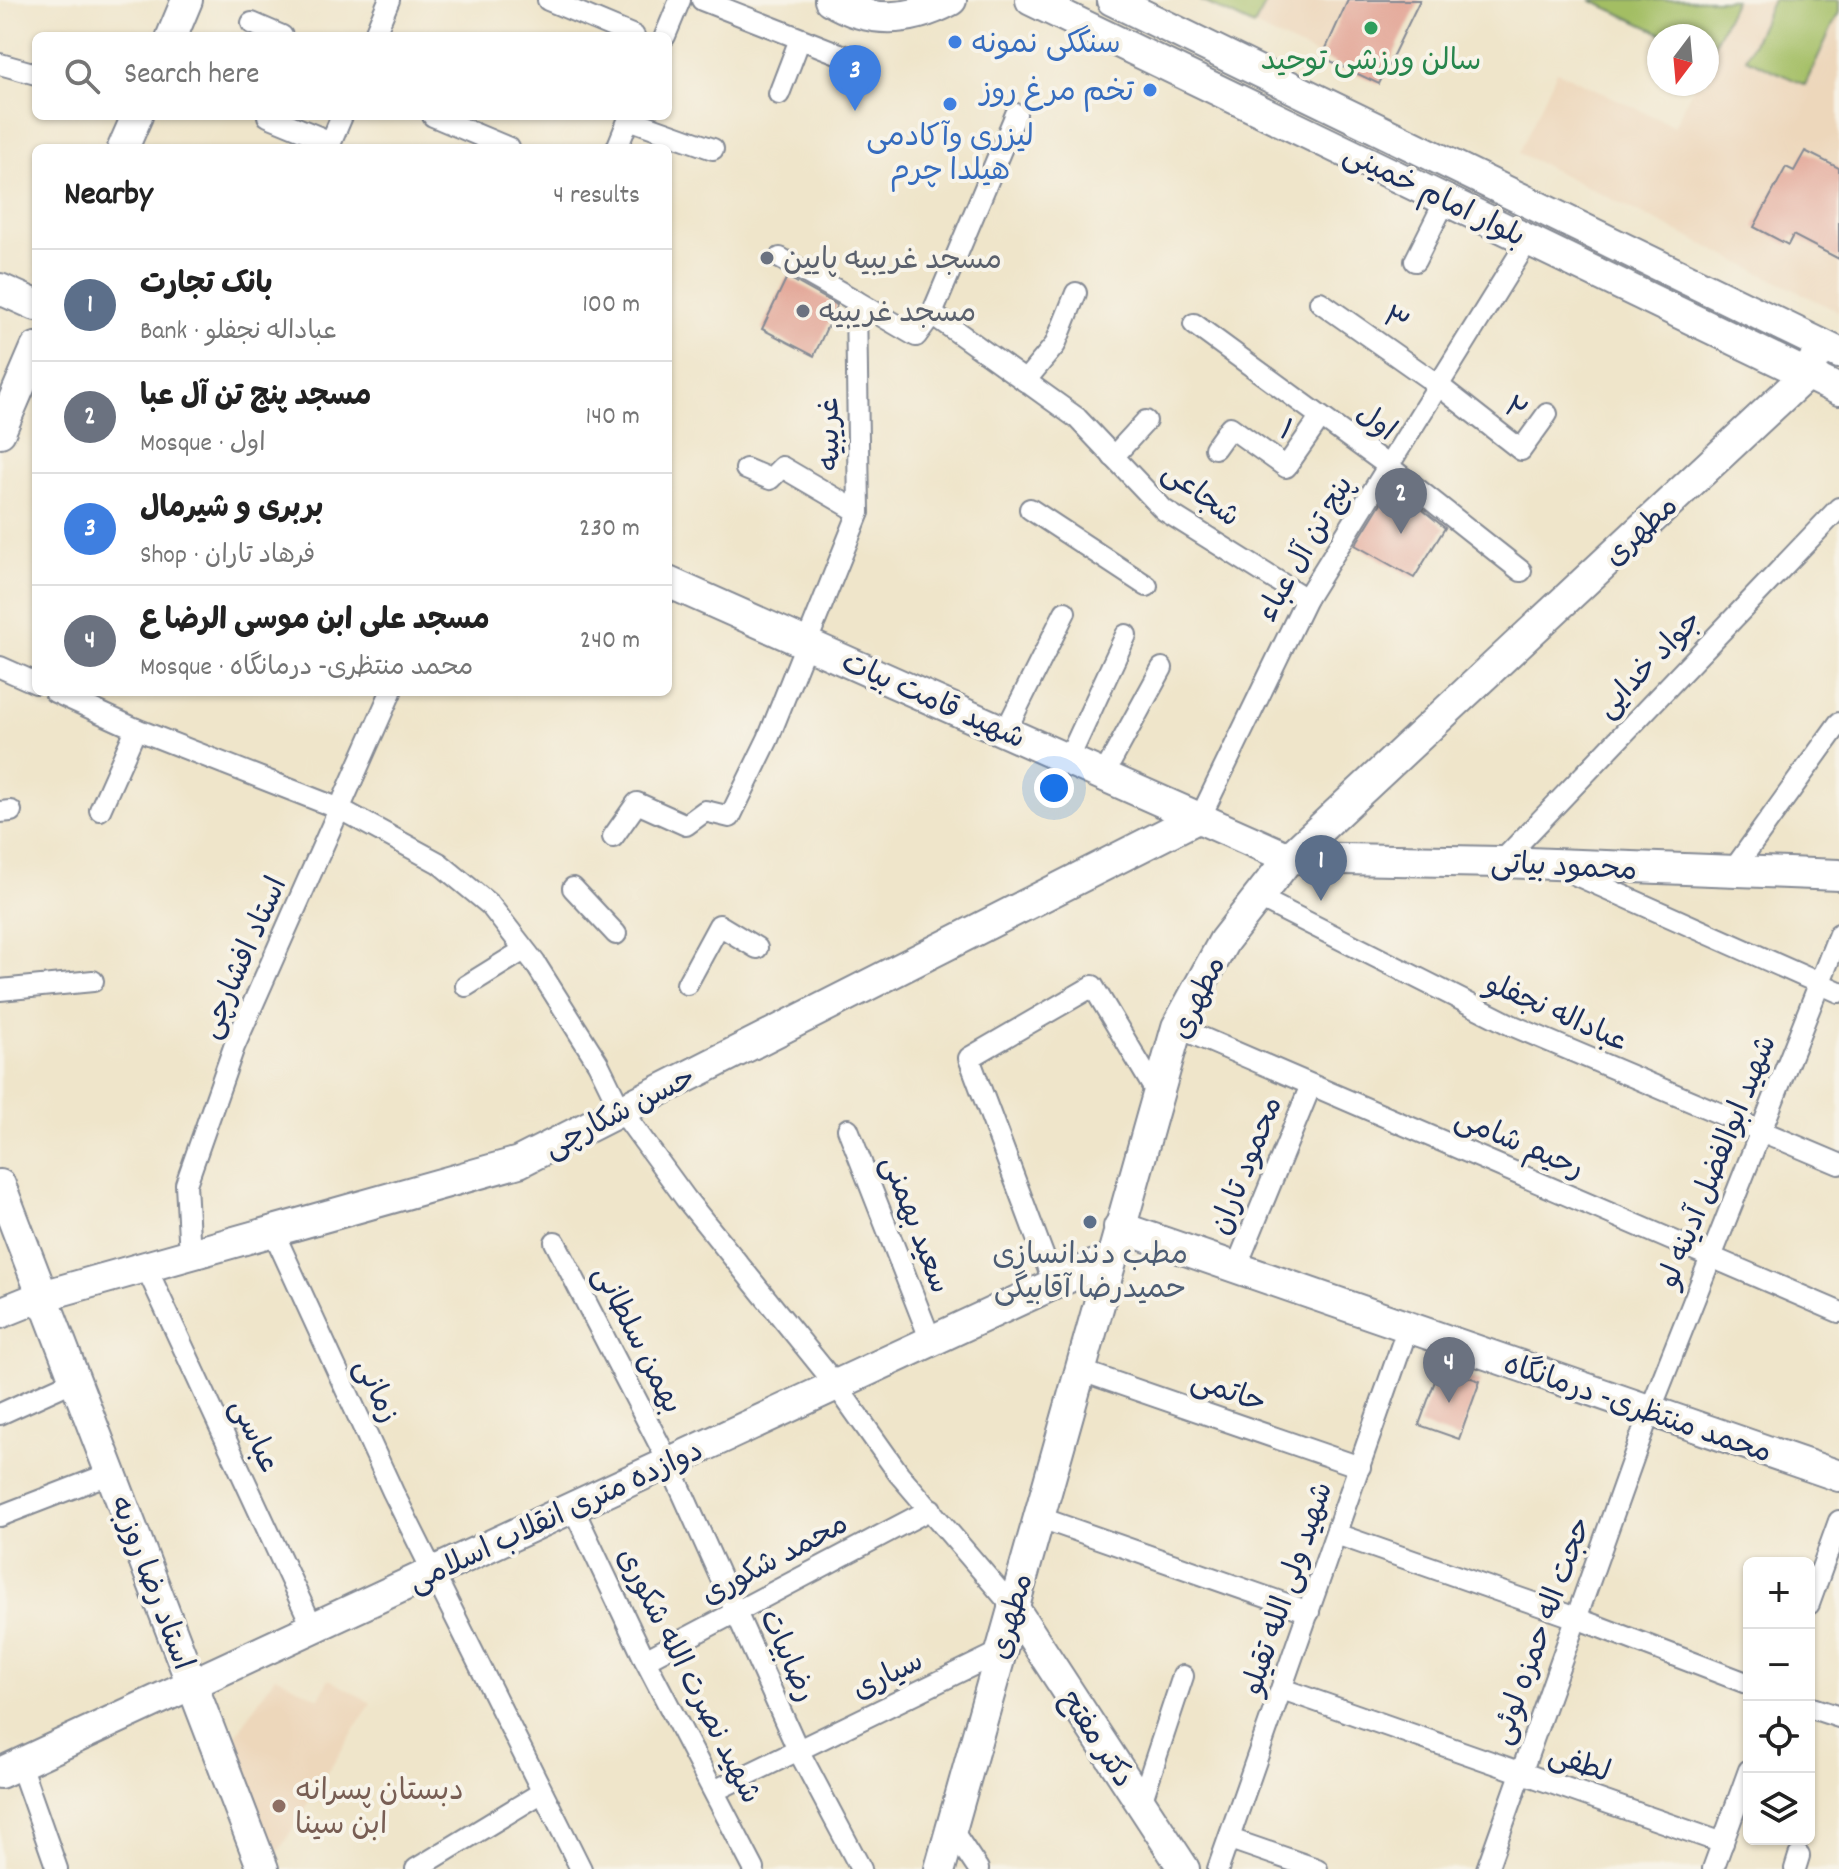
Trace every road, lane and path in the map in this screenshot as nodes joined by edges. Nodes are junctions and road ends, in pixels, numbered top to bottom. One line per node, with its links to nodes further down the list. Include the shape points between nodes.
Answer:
1 (187, 0): 11 (main road)
2 (389, 0): 13 (street)
3 (548, 0): 14 (street)
4 (680, 0): 15 (street)
5 (702, 0): 16 (street)
6 (830, 0): 7 (main road, via 873,18 930,12)
7 (951, 0)
8 (1031, 0): 32 (main road, بلوار امام خمینی)
9 (1112, 0): 43 (main road, بلوار امام خمینی)
10 (252, 23): 12 (street)
11 (174, 32)
12 (273, 32)
13 (376, 32)
14 (624, 32)
15 (667, 32)
16 (800, 39): 17 (street); 20 (street)
17 (860, 62)
18 (0, 64): 19 (street)
19 (32, 73)
20 (779, 94)
21 (1016, 114): 41 (street)
22 (135, 120): 28 (main road)
23 (278, 120): 24 (street, via 331,142)
24 (340, 120)
25 (442, 120): 29 (street)
26 (629, 120): 30 (street)
27 (635, 120): 31 (street)
28 (125, 144)
29 (500, 144)
30 (619, 144)
31 (713, 149)
32 (1446, 199): 33 (main road, بلوار امام خمینی); 35 (street)
33 (1529, 239): 45 (main road, بلوار امام خمینی); 47 (street, پنج تن آل عباء)
34 (780, 258): 38 (street)
35 (1415, 261)
36 (0, 289): 40 (main road)
37 (1076, 293): 46 (street, via 1055,345)
38 (856, 301): 41 (street, via 916,336); 59 (street, غریبیه)
39 (1320, 302): 47 (street, ۳)
40 (32, 303)
41 (932, 314): 46 (street, شجاعی)
42 (1194, 324): 50 (street, اول)
43 (1830, 349): 45 (main road, مطهری)
44 (32, 357): 52 (main road)
45 (1807, 374): 48 (main road, بلوار امام خمینی); 81 (main road, مطهری)
46 (1025, 381): 54 (street, شجاعی, via 1077,418)
47 (1438, 385): 49 (street, ۲, via 1521,450); 55 (street, پنج تن آل عباء)
48 (1839, 390)
49 (1547, 414)
50 (1321, 417): 53 (street, ۱, via 1286,467 1230,427); 55 (street, اول)
51 (1146, 421): 54 (street)
52 (0, 432)
53 (1215, 448)
54 (1113, 457): 63 (street, شجاعی, via 1164,510)
55 (1387, 465): 60 (street, اول); 63 (street, پنج تن آل عباء)
56 (746, 469): 59 (street, via 770,479 782,467)
57 (1839, 508): 82 (street, جواد خدایی)
58 (1030, 509): 62 (street)
59 (859, 512): 66 (street, غریبیه)
60 (1521, 571)
61 (672, 584): 66 (main road, شهید قامت بیات)
62 (1147, 586)
63 (1306, 599): 79 (street, پنج تن آل عباء)
64 (1065, 612): 74 (street)
65 (1126, 635): 75 (street)
66 (807, 643): 74 (main road, شهید قامت بیات); 80 (street, غریبیه, via 730,817 705,811 686,825 637,803)
67 (0, 667): 69 (street)
68 (1162, 668): 76 (street)
69 (32, 681)
70 (64, 696): 73 (street)
71 (389, 696): 77 (street, استاد افشارچی)
72 (1839, 723): 84 (street)
73 (136, 729): 77 (street); 78 (street)
74 (1006, 730): 75 (main road, شهید قامت بیات)
75 (1069, 758): 76 (main road, شهید قامت بیات)
76 (1104, 774): 79 (main road, شهید قامت بیات)
77 (340, 809): 91 (street, via 439,863 490,905); 109 (street, استاد افشارچی, via 234,1047 186,1184)
78 (100, 810)
79 (1201, 816): 81 (main road, شهید قامت بیات); 101 (main road, حسن شکارچی)
80 (613, 837)
81 (1289, 858): 82 (main road, محمود بیاتی); 87 (main road, مطهری)
82 (1501, 862): 83 (main road, محمود بیاتی)
83 (1552, 864): 84 (main road, محمود بیاتی); 94 (street)
84 (1731, 873): 85 (main road, محمود بیاتی)
85 (1839, 875)
86 (573, 888): 88 (street)
87 (1257, 897): 98 (main road, مطهری, via 1224,941); 103 (street, عباداله نجفلو, via 1511,1025)
88 (616, 934)
89 (1839, 934): 94 (street, شهید ابوالفضل آدینه لو)
90 (757, 948): 93 (street, via 719,925)
91 (524, 950): 95 (street); 101 (street, via 598,1063)
92 (93, 981): 96 (street)
93 (687, 984)
94 (1819, 984): 97 (street); 103 (street, شهید ابوالفضل آدینه لو)
95 (466, 986)
96 (0, 990)
97 (1839, 992)
98 (1177, 1027): 99 (street, رحیم شامی); 100 (main road, مطهری)
99 (1311, 1085): 110 (street, رحیم شامی); 113 (street, محمود تاران)
100 (1158, 1095): 106 (main road, مطهری); 114 (street, via 1093,986 969,1058)
101 (621, 1110): 107 (main road, حسن شکارچی, via 519,1162); 122 (street)
102 (848, 1129): 119 (street, سعید بهمنی)
103 (1760, 1132): 104 (street, عباداله نجفلو); 110 (street, شهید ابوالفضل آدینه لو)
104 (1839, 1164)
105 (0, 1185): 115 (main road, استاد رضا روزبه)
106 (1119, 1227): 111 (main road, مطهری); 113 (main road, محمد منتظری- درمانگاه)
107 (273, 1231): 109 (main road, حسن شکارچی); 135 (street, زمانی)
108 (555, 1242): 125 (street, بهمن سلطانی)
109 (190, 1255): 112 (main road, حسن شکارچی)
110 (1711, 1257): 116 (street, رحیم شامی); 123 (street, شهید ابوالفضل آدینه لو)
111 (1110, 1258): 114 (main road, دوازده متری انقلاب اسلامی); 120 (main road, مطهری)
112 (146, 1267): 115 (main road, حسن شکارچی); 141 (street, عباسی)
113 (1236, 1268): 118 (main road, محمد منتظری- درمانگاه)
114 (1054, 1284): 119 (main road, دوازده متری انقلاب اسلامی)
115 (42, 1296): 117 (main road, حسن شکارچی); 121 (main road, استاد رضا روزبه)
116 (1839, 1312)
117 (0, 1313)
118 (1408, 1327): 123 (main road, محمد منتظری- درمانگاه); 126 (street, شهید ولی الله تقیلو)
119 (931, 1341): 122 (main road, دوازده متری انقلاب اسلامی)
120 (1079, 1370): 126 (street, حاتمی); 132 (main road, مطهری)
121 (75, 1380): 124 (street); 127 (main road, استاد رضا روزبه)
122 (836, 1385): 125 (main road, دوازده متری انقلاب اسلامی); 130 (street, via 899,1474)
123 (1650, 1411): 128 (main road, محمد منتظری- درمانگاه); 140 (street, حجت اله حمزه لوئی)
124 (0, 1414)
125 (669, 1463): 129 (main road, دوازده متری انقلاب اسلامی); 138 (street, رضابیات)
126 (1360, 1467): 134 (street, شهید ولی الله تقیلو)
127 (111, 1473): 131 (street); 146 (main road, استاد رضا روزبه)
128 (1839, 1476)
129 (573, 1508): 135 (main road, دوازده متری انقلاب اسلامی); 143 (street, شهید نصرت الله شکوری)
130 (931, 1509): 137 (street); 138 (street, محمد شکوری)
131 (0, 1516)
132 (1038, 1517): 137 (main road, مطهری); 139 (street)
133 (1839, 1521): 136 (street)
134 (1336, 1534): 139 (street, شهید ولی الله تقیلو); 140 (street)
135 (432, 1573): 141 (main road, دوازده متری انقلاب اسلامی); 155 (street, زمانی)
136 (1815, 1587)
137 (1013, 1607): 142 (main road, مطهری); 156 (main road, دکتر مفتح)
138 (736, 1612): 143 (street, محمد شکوری); 150 (street, رضابیات)
139 (1309, 1612): 147 (street, شهید ولی الله تقیلو)
140 (1576, 1618): 145 (street); 152 (street, حجت اله حمزه لوئی)
141 (313, 1628): 146 (main road, دوازده متری انقلاب اسلامی)
142 (1000, 1652): 150 (street, سیاری); 157 (main road, مطهری)
143 (645, 1660): 154 (street, شهید نصرت الله شکوری)
144 (1183, 1676): 156 (street)
145 (1743, 1682)
146 (192, 1684): 151 (main road, دوازده متری انقلاب اسلامی); 161 (main road, استاد رضا روزبه)
147 (1282, 1689): 152 (street, لطفی); 158 (street, شهید ولی الله تقیلو)
148 (1815, 1709): 149 (street)
149 (1839, 1717)
150 (798, 1750): 154 (street, سیاری); 165 (street, رضابیات)
151 (10, 1768): 160 (street)
152 (1521, 1773): 159 (street, لطفی); 171 (street, حجت اله حمزه لوئی)
153 (1748, 1773): 159 (street)
154 (714, 1791): 164 (street, شهید نصرت الله شکوری)
155 (541, 1793): 162 (street); 163 (street, زمانی)
156 (1141, 1803): 168 (main road, دکتر مفتح)
157 (952, 1830): 166 (main road, مطهری); 167 (street)
158 (1230, 1839): 169 (street, شهید ولی الله تقیلو); 170 (street)
159 (1723, 1843): 172 (street)
160 (57, 1869)
161 (263, 1869)
162 (416, 1869)
163 (581, 1869)
164 (754, 1869)
165 (861, 1869)
166 (940, 1869)
167 (978, 1869)
168 (1184, 1869)
169 (1218, 1869)
170 (1317, 1869)
171 (1487, 1869)
172 (1713, 1869)

